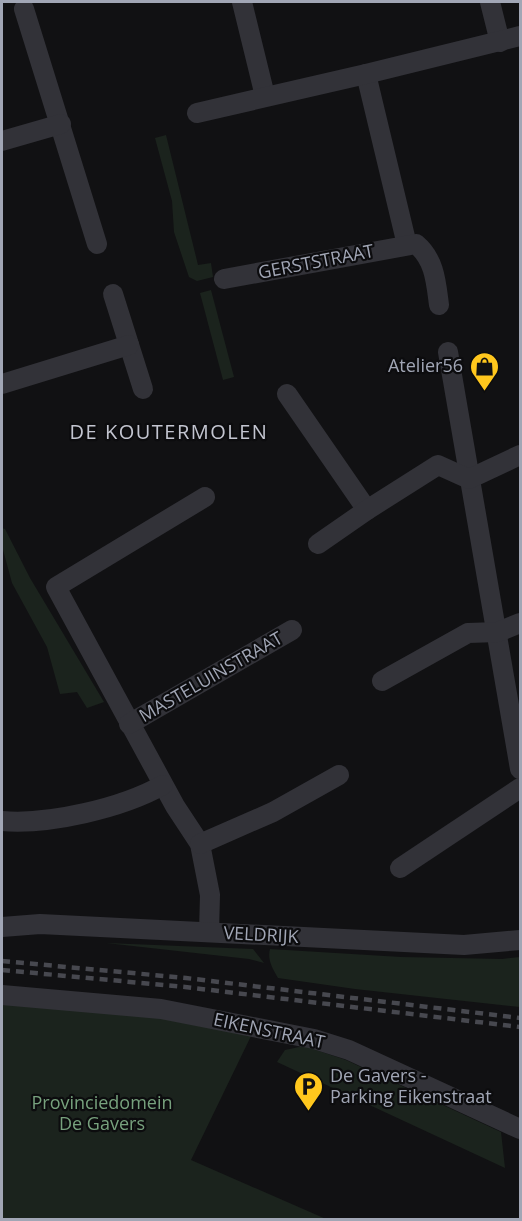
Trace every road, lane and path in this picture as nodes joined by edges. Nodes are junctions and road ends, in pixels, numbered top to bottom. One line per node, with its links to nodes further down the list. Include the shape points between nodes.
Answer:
1 (242, 2): 7 (street)
2 (490, 2): 5 (street)
3 (24, 9): 9 (street)
4 (520, 36): 5 (street)
5 (500, 42): 6 (street)
6 (366, 74): 7 (street); 12 (street)
7 (265, 96): 8 (street)
8 (197, 113)
9 (61, 124): 10 (street); 11 (street)
10 (2, 141)
11 (97, 244)
12 (407, 245): 13 (street, GERSTSTRAAT); 15 (street, via 416,244 426,252)
13 (224, 279)
14 (113, 294): 16 (street)
15 (439, 305)
16 (129, 345): 18 (street); 19 (street)
17 (448, 352): 22 (street)
18 (2, 384)
19 (143, 389)
20 (287, 394): 24 (street)
21 (520, 455): 22 (street)
22 (469, 479): 24 (street, via 438,465); 28 (street)
23 (205, 497): 30 (street, MASTELUINSTRAAT, via 56,587)
24 (367, 510): 25 (street)
25 (318, 544)
26 (520, 623): 28 (street)
27 (292, 630): 30 (street, MASTELUINSTRAAT)
28 (498, 633): 29 (street, via 468,633); 31 (street)
29 (382, 681)
30 (129, 724): 33 (street, MASTELUINSTRAAT)
31 (520, 769)
32 (339, 775): 36 (street, via 273,812)
33 (163, 785): 35 (street, via 142,797 58,819); 36 (street, MASTELUINSTRAAT)
34 (520, 788): 37 (street)
35 (2, 821)
36 (200, 844): 39 (street, MASTELUINSTRAAT, via 210,895)
37 (400, 868)
38 (2, 927): 39 (street, VELDRIJK, via 40,924)
39 (209, 933): 40 (street, VELDRIJK, via 464,945)
40 (520, 940)
41 (2, 995): 42 (street, EIKENSTRAAT, via 161,1010 314,1039 349,1050)
42 (520, 1129)

